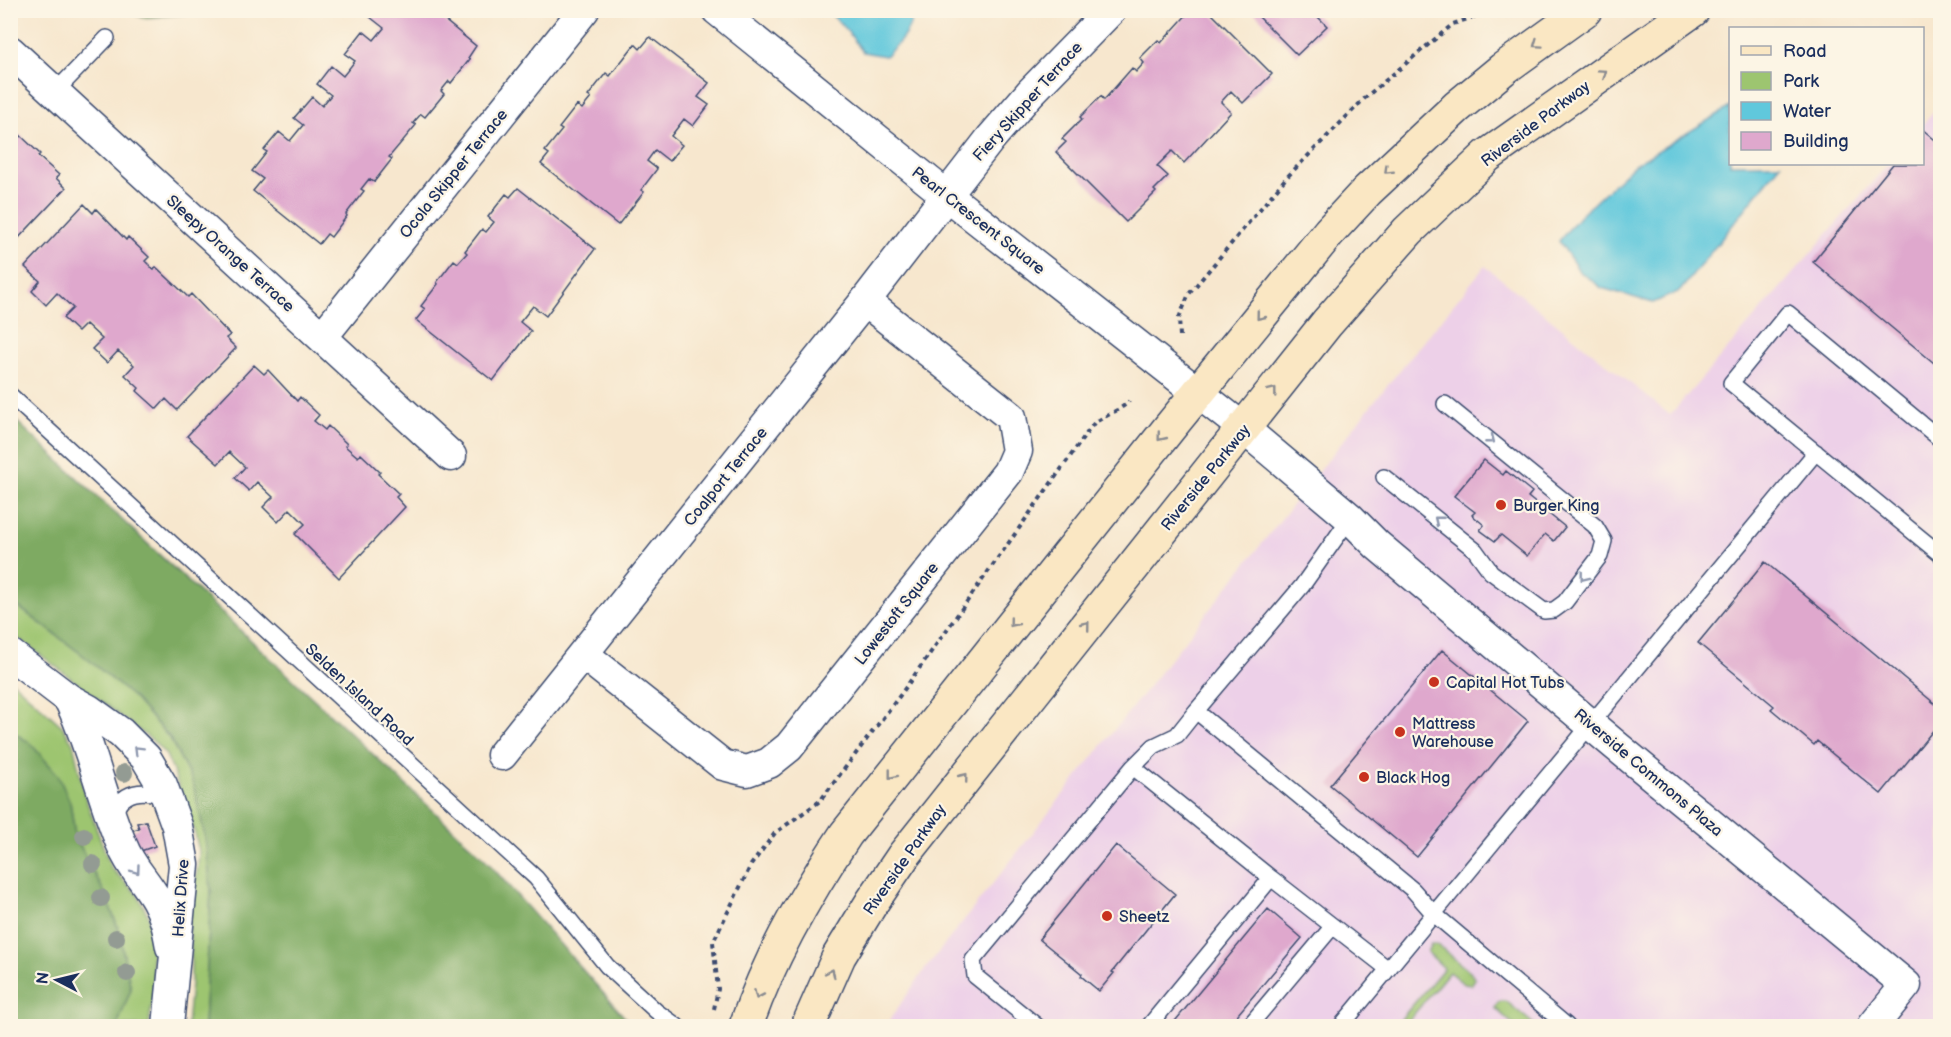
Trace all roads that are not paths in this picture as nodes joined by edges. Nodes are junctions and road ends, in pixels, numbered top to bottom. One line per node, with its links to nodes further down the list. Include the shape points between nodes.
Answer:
1 (584, 10): 11 (street, Ocola Skipper Terrace)
2 (717, 10): 9 (street, Pearl Crescent Square)
3 (1111, 10): 9 (street, Fiery Skipper Terrace, via 1030,93)
4 (1585, 10): 12 (main road, one-way to 12, via 1457,107 1366,191)
5 (1693, 10): 15 (main road, Riverside Parkway, one-way to 5, via 1327,323 1408,231 1488,156)
6 (107, 38): 8 (lane)
7 (10, 51): 8 (street, Sleepy Orange Terrace)
8 (54, 93): 11 (street, Sleepy Orange Terrace)
9 (946, 195): 10 (street, Coalport Terrace); 12 (street, Pearl Crescent Square)
10 (865, 301): 23 (street, Coalport Terrace); 23 (street, Lowestoft Square, via 1011,417 1017,452 1008,472 789,747 769,763 747,771 723,765)
11 (322, 336): 18 (street, Sleepy Orange Terrace)
12 (1198, 392): 15 (street, Pearl Crescent Square); 38 (main road, one-way to 38, via 846,834 808,891)
13 (10, 395): 37 (lane, Selden Island Road, via 536,878 607,966)
14 (1445, 404): 19 (lane, one-way to 19, via 1595,526 1604,541 1600,556 1565,602 1554,610 1544,611 1491,572 1475,550)
15 (1243, 428): 20 (street, Riverside Commons Plaza); 39 (main road, Riverside Parkway, one-way to 15, via 839,956 904,855)
16 (1941, 439): 17 (lane, via 1788,313 1731,383)
17 (1816, 452): 21 (lane); 26 (lane)
18 (451, 456)
19 (1384, 477)
20 (1350, 518): 25 (lane, via 1302,586); 26 (street, Riverside Commons Plaza)
21 (1941, 554)
22 (10, 654): 24 (street, Helix Drive)
23 (583, 654): 27 (street, Coalport Terrace)
24 (69, 699): 29 (street, Helix Drive, one-way to 24, via 146,758 121,733); 30 (street, Helix Drive, via 84,732)
25 (1196, 711): 28 (lane, via 1177,735 1154,746); 32 (lane, via 1413,890)
26 (1590, 723): 32 (lane); 45 (street, Riverside Commons Plaza, via 1906,985)
27 (502, 755)
28 (1133, 767): 31 (lane); 40 (lane, via 973,960 975,975)
29 (169, 802): 30 (lane, via 151,791 133,793 118,806); 34 (street, Helix Drive, via 184,865)
30 (114, 826): 34 (street, Helix Drive, one-way to 34, via 130,864 156,898 164,916)
31 (1271, 878): 33 (lane); 41 (lane)
32 (1434, 914): 35 (lane); 44 (lane)
33 (1333, 926): 35 (lane); 42 (lane)
34 (174, 964): 36 (street, Helix Drive)
35 (1388, 969): 43 (lane)
36 (168, 1026)
37 (677, 1026)
38 (746, 1026)
39 (808, 1026)
40 (1037, 1026)
41 (1149, 1026)
42 (1249, 1026)
43 (1341, 1026)
44 (1568, 1026)
45 (1873, 1026)

